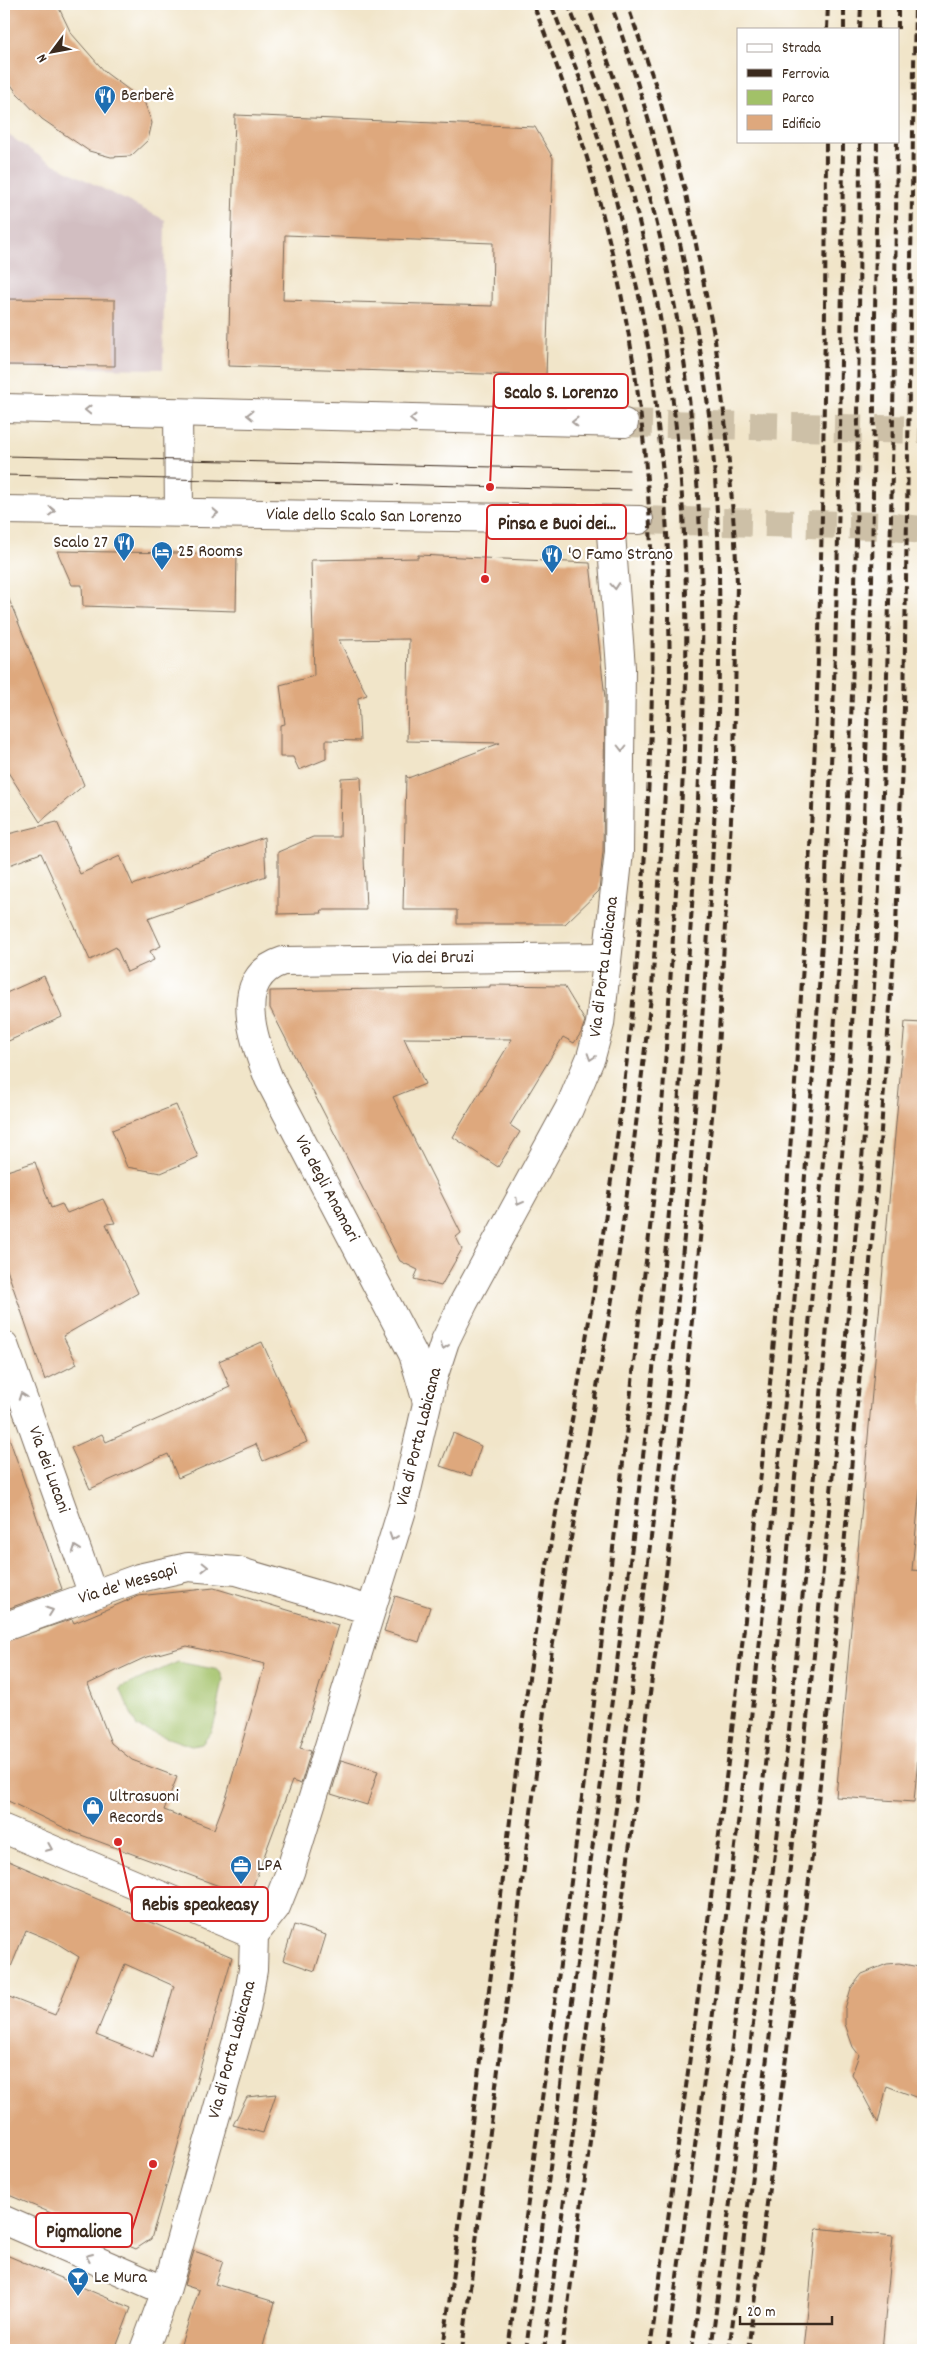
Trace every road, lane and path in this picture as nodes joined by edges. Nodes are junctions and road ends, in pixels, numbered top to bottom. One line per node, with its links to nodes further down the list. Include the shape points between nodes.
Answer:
1 (4, 408): 2 (street, one-way to 1)
2 (178, 413): 3 (street, one-way to 2); 5 (street)
3 (624, 423)
4 (4, 510): 5 (street, Viale dello Scalo San Lorenzo, one-way to 5)
5 (179, 512): 6 (street, Viale dello Scalo San Lorenzo, one-way to 6)
6 (610, 520): 7 (street, Viale dello Scalo San Lorenzo); 8 (street, Via di Porta Labicana, one-way to 8, via 621,668 622,760 619,852)
7 (639, 520)
8 (607, 957): 9 (street, Via dei Bruzi, via 294,961 276,964); 11 (street, Via di Porta Labicana, one-way to 11, via 600,1024 585,1074 454,1321)
9 (262, 972): 11 (street, Via degli Anamari, via 252,986 251,1002 263,1065 413,1354)
10 (4, 1345): 12 (street, Via dei Lucani, one-way to 10)
11 (427, 1402): 13 (street, Via di Porta Labicana, one-way to 13, via 408,1490)
12 (93, 1595): 13 (street, Via de' Messapi, one-way to 13, via 156,1573 188,1567 212,1567 256,1576); 14 (street, Via de' Messapi, one-way to 12)
13 (370, 1610): 16 (street, Via di Porta Labicana, via 290,1872 276,1907)
14 (4, 1627)
15 (4, 1829): 16 (street, one-way to 16)
16 (254, 1934): 18 (street, Via di Porta Labicana, via 253,1970 246,2009)
17 (4, 2220): 18 (street, one-way to 17)
18 (166, 2291): 19 (street, Via di Porta Labicana)
19 (144, 2350)

